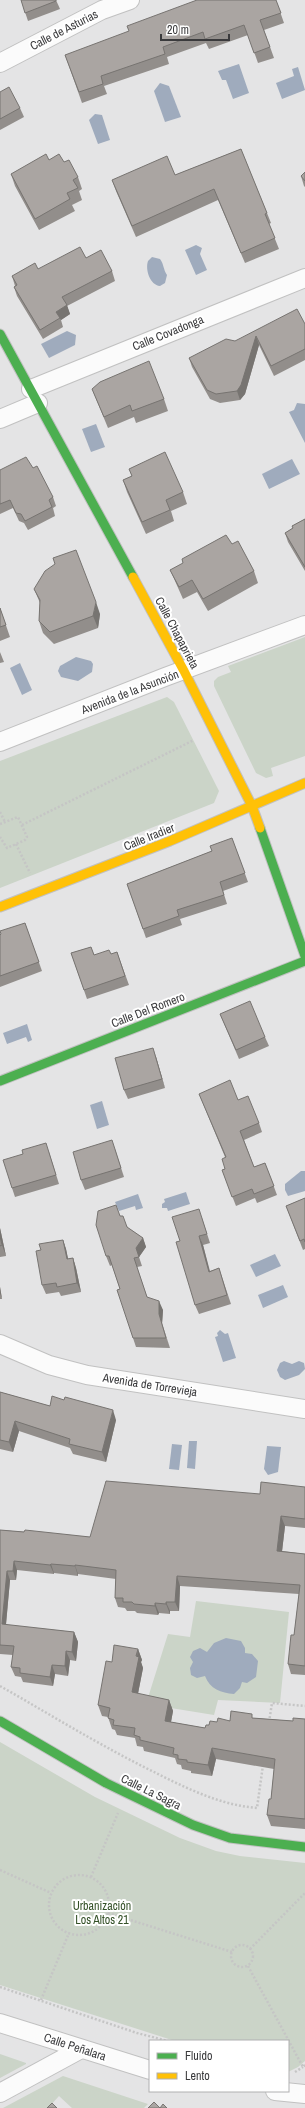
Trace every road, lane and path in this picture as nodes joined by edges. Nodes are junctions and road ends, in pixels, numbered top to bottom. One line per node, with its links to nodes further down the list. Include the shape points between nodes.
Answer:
1 (130, 0): 2 (street, Calle de Asturias, via 102,10)
2 (0, 63)
3 (305, 278): 5 (street, Calle Covadonga)
4 (0, 334): 5 (street, Calle Chapaprieta)
5 (35, 396): 6 (street, Calle Covadonga); 8 (street, Calle Chapaprieta)
6 (0, 419)
7 (305, 625): 8 (street, Avenida de la Asunción)
8 (184, 671): 10 (street, Avenida de la Asunción); 12 (street, Calle Chapaprieta)
9 (198, 738): 16 (path)
10 (0, 742)
11 (305, 783): 12 (street, Calle Iradier)
12 (252, 806): 20 (street, Calle Iradier, via 128,858); 21 (street, Calle Chapaprieta)
13 (0, 812): 14 (path)
14 (5, 822): 15 (path); 16 (path, via 16,817)
15 (0, 824)
16 (22, 825): 18 (path, via 27,837)
17 (0, 837): 18 (path, via 5,847)
18 (16, 844): 19 (path)
19 (33, 879)
20 (0, 907)
21 (305, 956)
22 (305, 961): 23 (street, Calle Del Romero)
23 (0, 1081)
24 (0, 1344): 25 (street, Avenida de Torrevieja, via 49,1365 87,1374)
25 (305, 1409)
26 (0, 1686): 30 (path, via 128,1759 181,1785 240,1806 257,1808)
27 (305, 1706): 29 (path, via 272,1703)
28 (0, 1721): 32 (street, Calle La Sagra, via 106,1783 193,1825 230,1838)
29 (269, 1726)
30 (263, 1763)
31 (119, 1810): 34 (path)
32 (305, 1847)
33 (0, 1870): 35 (path)
34 (91, 1877): 35 (path, via 68,1877 61,1880); 37 (path, via 103,1886 106,1892)
35 (51, 1893): 38 (path, via 50,1913 57,1925)
36 (305, 1893): 39 (path)
37 (108, 1913): 38 (path, via 101,1925 89,1933); 40 (path)
38 (69, 1933): 43 (path)
39 (250, 1948): 40 (path, via 240,1945); 41 (path, via 253,1958)
40 (232, 1952): 41 (path, via 232,1961 236,1966)
41 (248, 1966): 46 (path)
42 (0, 1987): 43 (path)
43 (41, 2000): 45 (path)
44 (0, 2023): 48 (street, Calle Peñalara)
45 (164, 2040)
46 (288, 2040)
47 (289, 2041): 49 (path, via 303,2067)
48 (81, 2049): 50 (street, Calle Peñalara); 52 (street)
49 (305, 2065)
50 (149, 2070)
51 (284, 2092): 53 (street)
52 (0, 2093)
53 (305, 2094)
54 (305, 2100): 55 (street)
55 (298, 2108)

